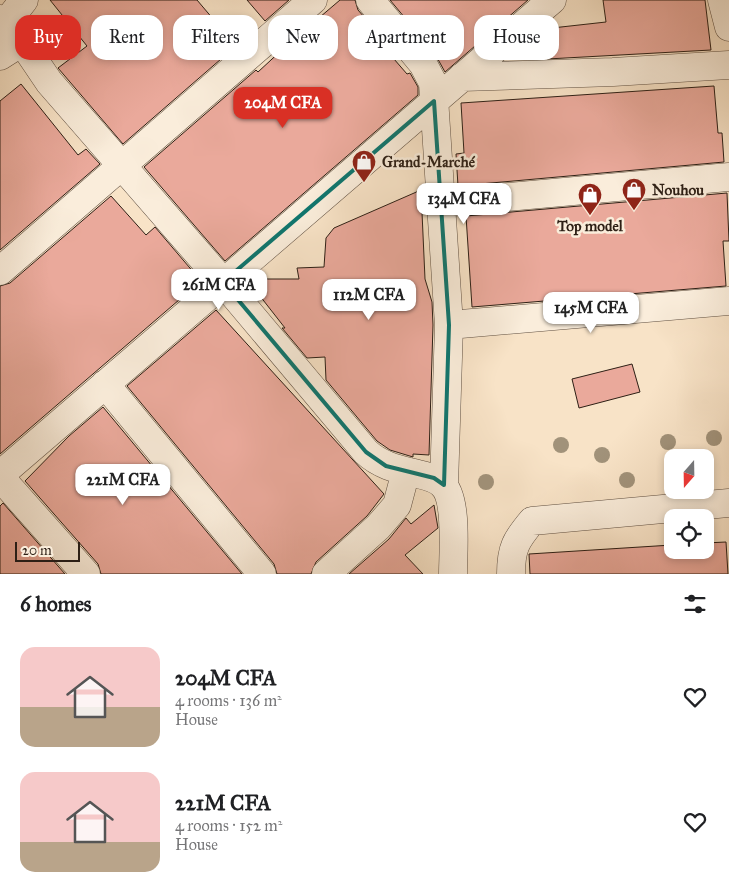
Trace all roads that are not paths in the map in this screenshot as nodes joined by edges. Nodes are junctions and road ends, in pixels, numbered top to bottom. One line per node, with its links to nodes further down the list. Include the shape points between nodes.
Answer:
1 (24, 0): 7 (street)
2 (313, 0): 11 (street)
3 (370, 0): 10 (street, via 423,64 433,83)
4 (552, 0): 9 (street)
5 (722, 0): 6 (street)
6 (729, 27)
7 (7, 35): 11 (street)
8 (729, 65): 9 (street)
9 (462, 76): 10 (street)
10 (434, 101): 13 (street); 15 (street)
11 (121, 165): 14 (street); 15 (street)
12 (729, 177): 13 (street)
13 (441, 203): 17 (street)
14 (0, 271)
15 (223, 282): 18 (street); 19 (street, via 366,452 386,466)
16 (729, 301): 17 (street)
17 (449, 324): 21 (street)
18 (104, 384): 20 (street); 24 (street)
19 (406, 471): 21 (street, via 434,478); 25 (street, via 397,505 378,527)
20 (0, 476): 23 (street)
21 (444, 485): 26 (street, via 450,497)
22 (729, 503): 27 (street, via 532,521 517,538)
23 (86, 574)
24 (262, 574)
25 (326, 574)
26 (453, 574)
27 (511, 574)

